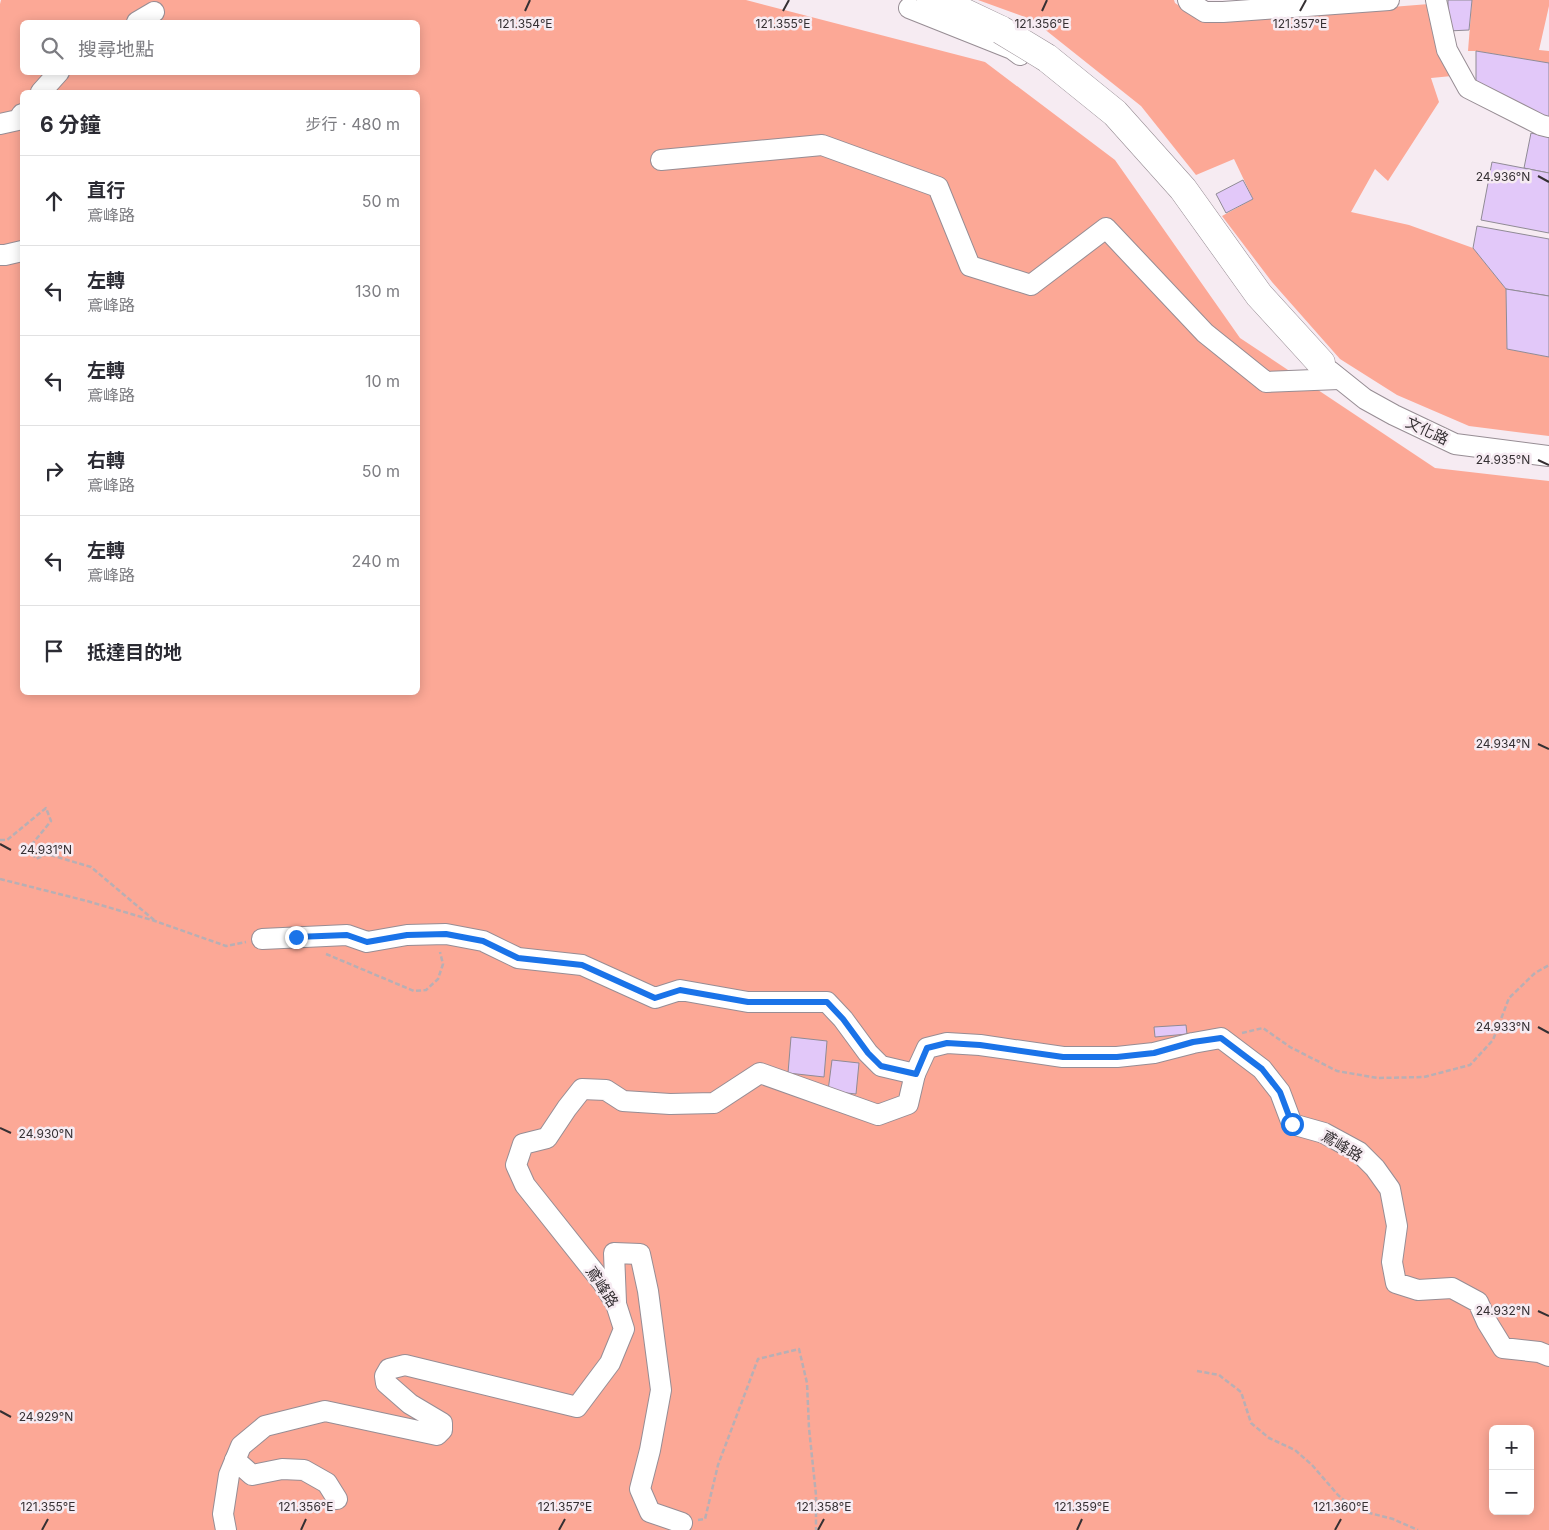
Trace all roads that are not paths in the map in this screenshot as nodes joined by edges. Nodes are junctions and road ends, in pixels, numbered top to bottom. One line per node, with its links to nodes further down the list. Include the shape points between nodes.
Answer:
1 (1188, 0): 2 (street, via 1205,12)
2 (1389, 0)
3 (1436, 0): 12 (street, via 1447,50 1468,88)
4 (920, 4): 7 (highway, via 961,10)
5 (154, 12): 6 (street)
6 (140, 20)
7 (1006, 39): 16 (street, 文化路, via 1104,119 1179,200 1261,315 1313,365); 16 (highway, bridge, via 1040,49 1114,113 1176,182 1260,295)
8 (56, 75): 9 (street)
9 (43, 90)
10 (20, 117): 11 (street)
11 (0, 124)
12 (1549, 127)
13 (661, 160): 16 (street, via 822,145 938,187 970,266 1031,286 1106,228 1205,333 1266,382)
14 (20, 251): 15 (street)
15 (0, 255)
16 (1331, 372): 17 (street, 文化路, via 1394,416 1455,444)
17 (1549, 456)
18 (262, 939): 19 (street, via 347,935 367,942 446,934 483,941 518,958 582,965 655,998 680,990 748,1002 827,1002 881,1066)
19 (916, 1074): 20 (street, 鳶峰路, via 908,1104 878,1114 760,1073 714,1103 623,1101 606,1090 582,1089 547,1138 524,1144 516,1165 525,1185); 21 (street, 鳶峰路, via 927,1048 947,1043 1063,1057 1117,1057 1154,1053 1221,1038 1262,1069 1280,1092 1292,1124 1324,1133 1359,1152 1375,1168 1390,1189 1397,1226 1392,1262 1396,1283 1418,1290 1452,1288 1478,1302 1503,1348)
20 (616, 1304): 22 (street, 鳶峰路, via 624,1329 610,1363 578,1407 405,1366 389,1369 386,1383 410,1404 442,1423 442,1430 437,1434 325,1411 265,1426 241,1446); 24 (street, via 614,1253 640,1254 661,1390 640,1489 650,1512)
21 (1549, 1356)
22 (235, 1460): 23 (street, via 252,1475 304,1470 327,1483); 25 (street, 鳶峰路, via 229,1475 223,1514)
23 (337, 1499)
24 (682, 1523)
25 (226, 1530)

